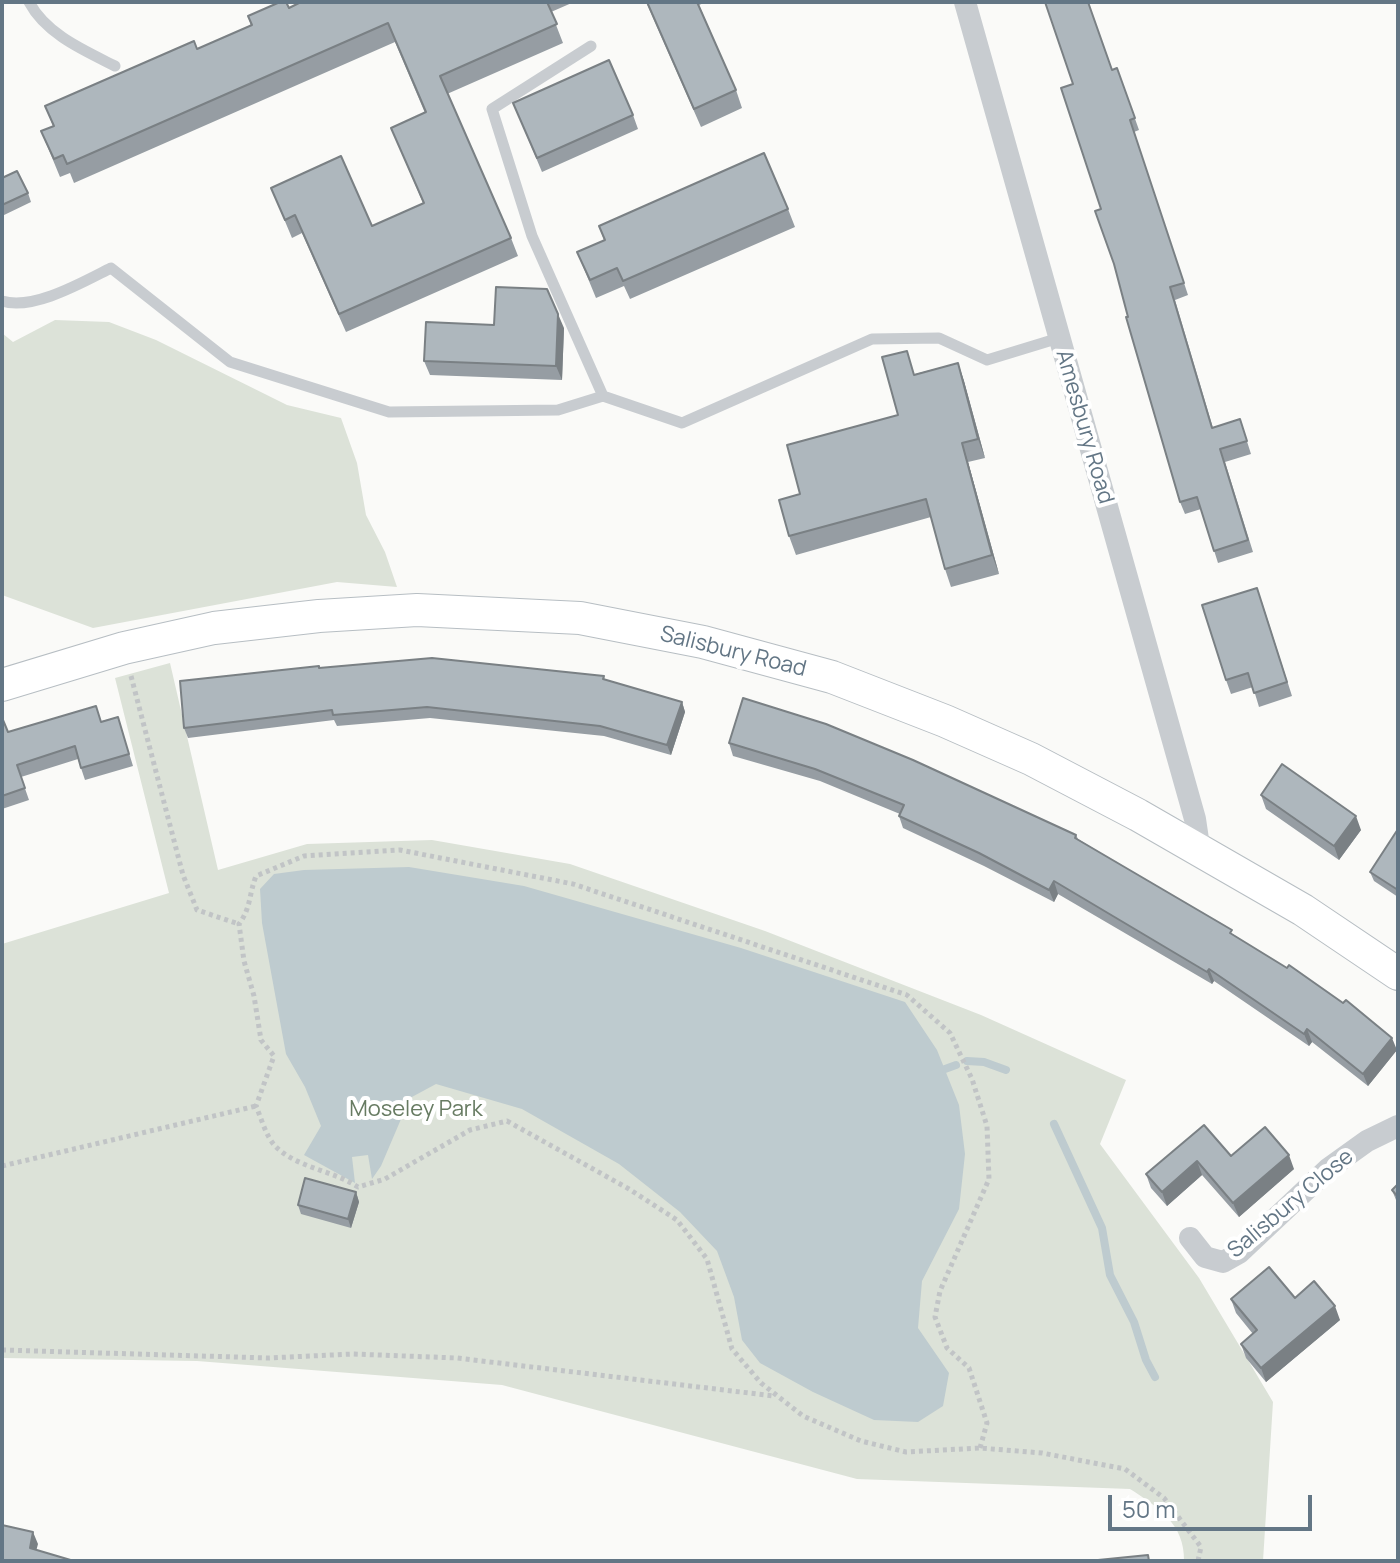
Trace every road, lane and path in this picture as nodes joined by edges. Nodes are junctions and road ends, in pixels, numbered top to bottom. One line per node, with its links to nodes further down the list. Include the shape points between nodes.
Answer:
1 (29, 2): 4 (lane, via 38,17 75,46)
2 (965, 2): 6 (street, Amesbury Road)
3 (591, 46): 7 (lane, via 492,109 532,236)
4 (115, 66)
5 (2, 301): 7 (lane, via 13,305 60,293 111,268 230,362 389,412 558,410)
6 (1059, 338): 7 (lane, via 987,360 939,338 872,339 682,423); 10 (street, Amesbury Road, via 1195,819)
7 (603, 396)
8 (124, 648): 9 (main road, Salisbury Road); 10 (main road, Salisbury Road, via 214,628 319,616 417,610 580,618 703,642 832,677 1031,759); 11 (path, via 192,898 197,910)
9 (2, 685)
10 (1200, 853): 12 (main road, Salisbury Road, via 1303,910)
11 (239, 924): 13 (path, via 261,1040 274,1056); 19 (path, via 249,910 256,876 304,856 400,850 573,884 907,995 950,1033 987,1126 989,1179 940,1291 935,1317 947,1348 969,1368 987,1423)
12 (1398, 974)
13 (256, 1106): 15 (path); 18 (path, via 273,1144 296,1162 358,1187 385,1179 470,1130 507,1121 677,1220 707,1259 732,1349)
14 (1398, 1126): 16 (street, Salisbury Close, via 1328,1169 1223,1262 1205,1257)
15 (2, 1166)
16 (1190, 1238)
17 (2, 1350): 18 (path, via 457,1358)
18 (777, 1396): 19 (path, via 803,1416 861,1441 906,1452)
19 (980, 1448): 20 (path, via 1125,1469 1164,1498 1201,1547)
20 (1198, 1561)

